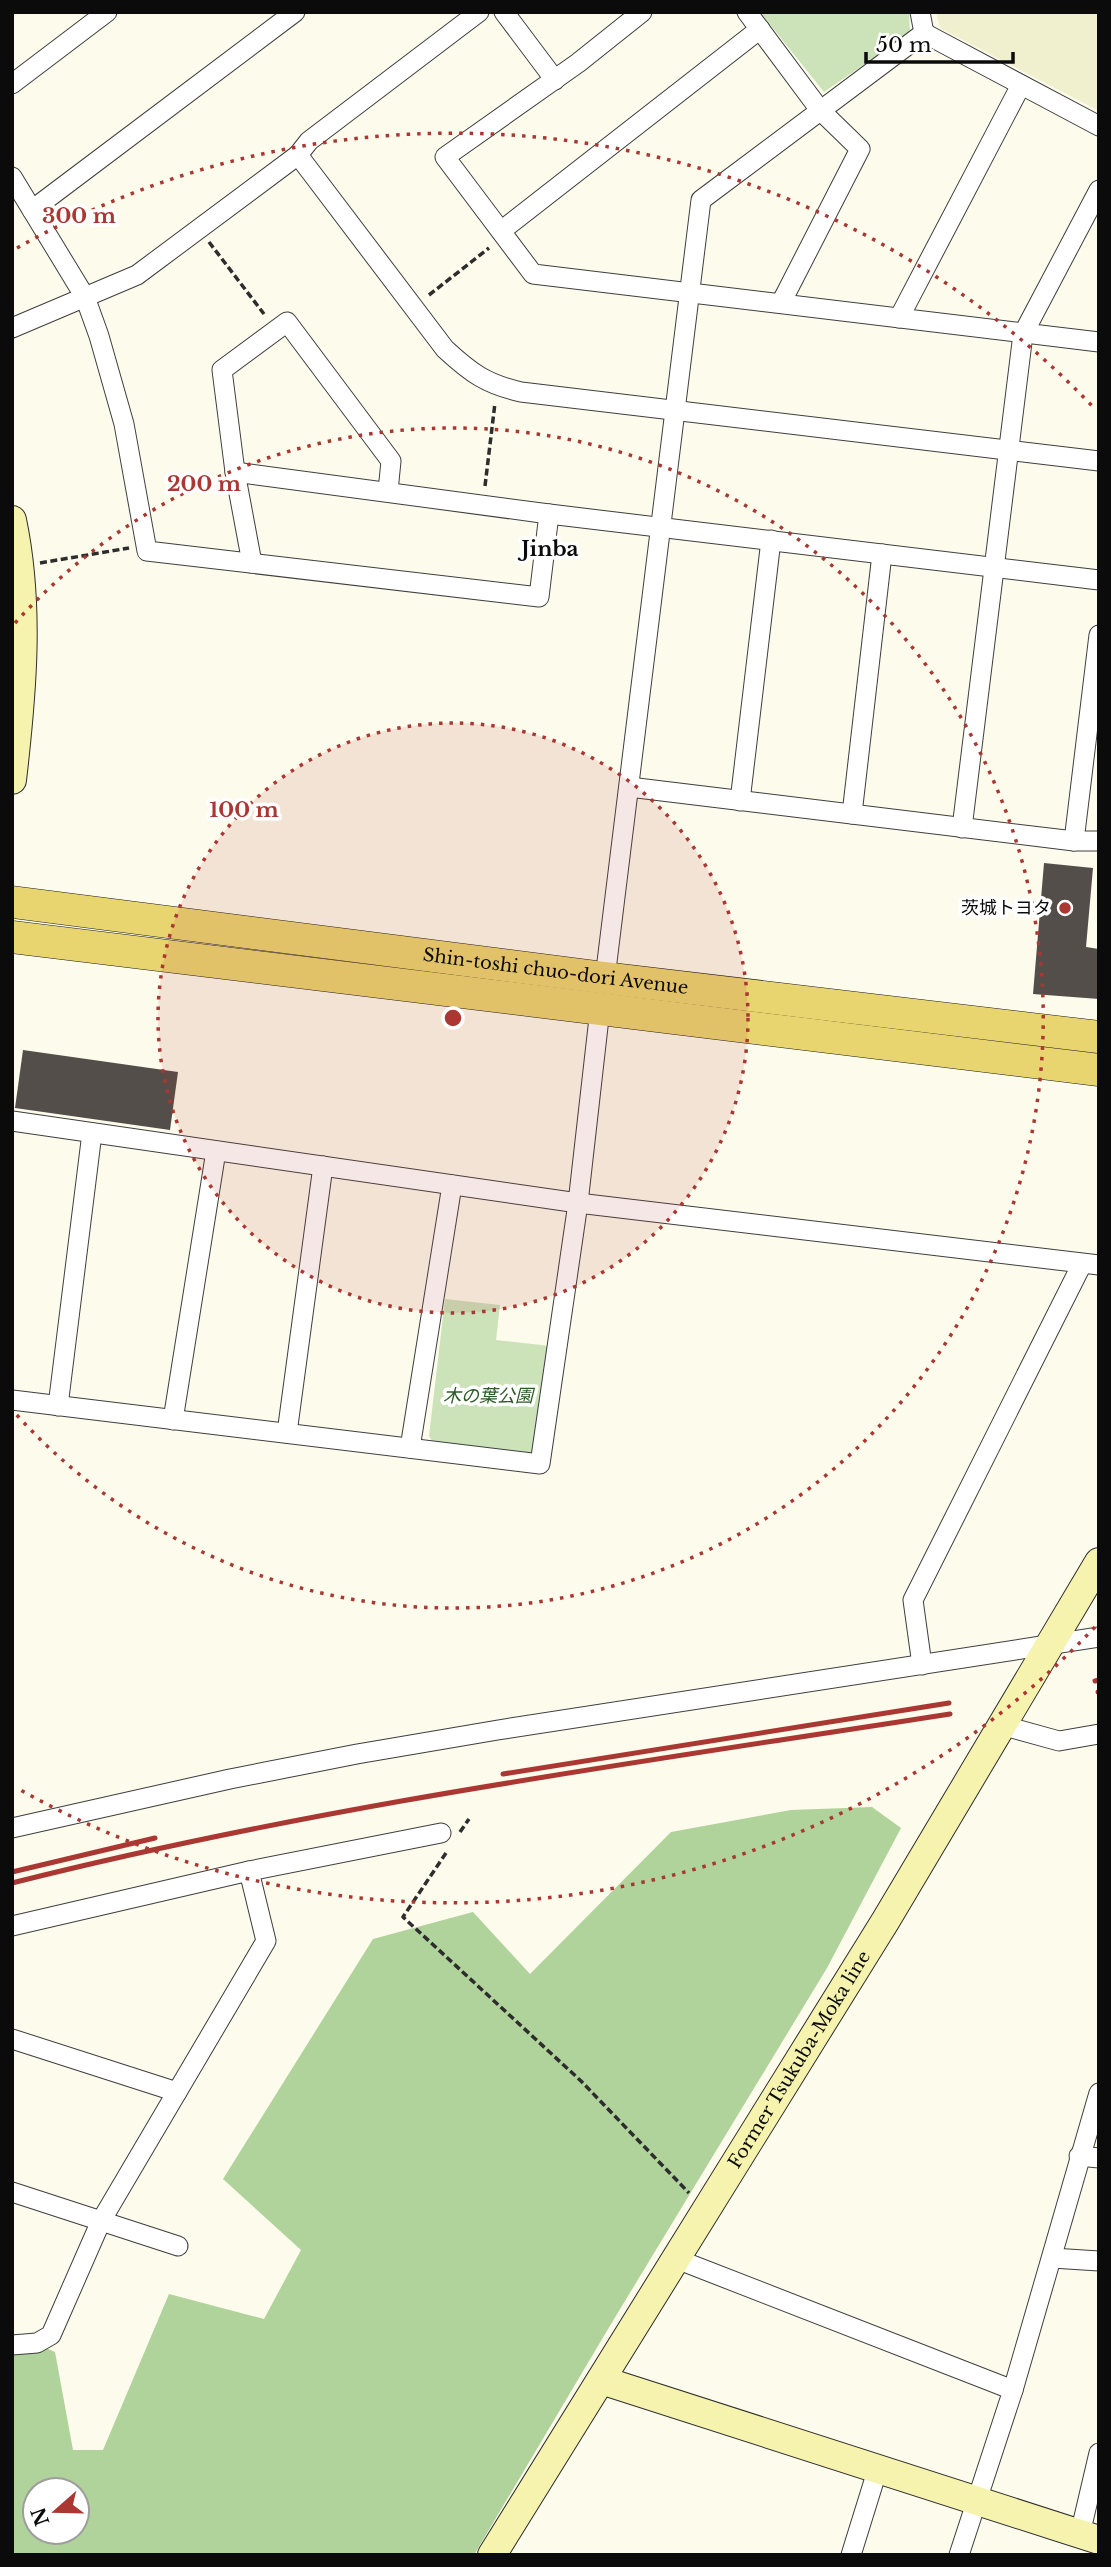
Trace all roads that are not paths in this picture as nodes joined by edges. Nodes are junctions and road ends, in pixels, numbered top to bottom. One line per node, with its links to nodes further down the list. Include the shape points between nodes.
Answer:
1 (107, 12): 11 (street)
2 (295, 12): 18 (street)
3 (479, 12): 15 (street, via 309,141)
4 (504, 12): 10 (street)
5 (642, 12): 10 (street)
6 (747, 12): 8 (street)
7 (920, 12): 9 (street)
8 (760, 29): 13 (street); 19 (street)
9 (924, 33): 12 (street); 13 (street)
10 (555, 80): 19 (street, via 444,158)
11 (12, 84)
12 (1021, 85): 14 (street); 23 (street)
13 (820, 110): 20 (street, via 701,200); 22 (street, via 860,149)
14 (1099, 126)
15 (298, 155): 21 (street, via 137,275); 27 (street, via 445,349 468,370 496,387 521,392)
16 (12, 177): 18 (street)
17 (1099, 190): 25 (street)
18 (32, 210): 21 (street)
19 (503, 234): 20 (street, via 533,274)
20 (690, 292): 22 (street); 27 (street)
21 (85, 297): 24 (street); 37 (street, via 124,424 147,551)
22 (781, 303): 23 (street)
23 (899, 318): 25 (street)
24 (12, 328)
25 (1023, 334): 26 (street); 28 (street)
26 (1099, 342)
27 (676, 410): 28 (street); 34 (street)
28 (1009, 450): 29 (street); 38 (street)
29 (1099, 461)
30 (235, 472): 31 (street); 31 (street, via 222,370 287,321 391,461); 37 (street)
31 (388, 491): 32 (street)
32 (549, 514): 34 (street); 37 (street, via 539,597)
33 (12, 520): 41 (street, via 23,659)
34 (660, 527): 35 (street); 42 (street)
35 (771, 540): 36 (street); 43 (street)
36 (882, 554): 38 (street); 44 (street)
37 (252, 563)
38 (994, 568): 39 (street); 45 (street)
39 (1099, 580)
40 (1099, 635): 46 (street)
41 (12, 780)
42 (629, 787): 43 (street); 50 (street)
43 (740, 801): 44 (street)
44 (852, 814): 45 (street)
45 (962, 828): 46 (street)
46 (1074, 841): 47 (street)
47 (1099, 841)
48 (12, 902): 50 (main road, Shin-toshi chuo-dori Avenue)
49 (12, 937): 51 (main road, Shin-toshi chuo-dori Avenue)
50 (605, 978): 52 (main road, Shin-toshi chuo-dori Avenue)
51 (600, 1009): 53 (main road, Shin-toshi chuo-dori Avenue); 59 (street)
52 (1099, 1037)
53 (1099, 1070)
54 (12, 1122): 55 (street)
55 (92, 1133): 56 (street); 62 (street)
56 (216, 1151): 57 (street); 63 (street)
57 (323, 1166): 58 (street); 64 (street)
58 (452, 1185): 59 (street); 65 (street)
59 (578, 1203): 60 (street); 65 (street, via 540,1464)
60 (1091, 1265): 69 (street, via 913,1600)
61 (12, 1400): 62 (street)
62 (58, 1406): 63 (street)
63 (173, 1420): 64 (street)
64 (287, 1433): 65 (street)
65 (410, 1448)
66 (1099, 1562): 68 (street, Former Tsukuba-Moka line)
67 (1099, 1637): 68 (street)
68 (1049, 1644): 69 (street); 70 (street, Former Tsukuba-Moka line)
69 (922, 1665): 72 (street, via 357,1755)
70 (1001, 1725): 71 (street, via 1059,1741); 83 (street, Former Tsukuba-Moka line, via 886,1920)
71 (1099, 1734)
72 (12, 1828)
73 (448, 1842): 74 (street)
74 (249, 1871): 75 (street); 77 (street, via 266,1941)
75 (12, 1926)
76 (12, 2039): 77 (street)
77 (177, 2092): 81 (street)
78 (1099, 2093): 79 (street)
79 (1089, 2157): 84 (street)
80 (12, 2192): 81 (street)
81 (101, 2221): 82 (street); 86 (street, via 51,2335 37,2343)
82 (178, 2246)
83 (674, 2258): 87 (street, Former Tsukuba-Moka line); 88 (street)
84 (1052, 2258): 85 (street); 88 (street)
85 (1099, 2261)
86 (12, 2345)
87 (601, 2381): 90 (street); 93 (street, Former Tsukuba-Moka line)
88 (1013, 2390): 91 (street)
89 (1099, 2453): 92 (street)
90 (878, 2468): 91 (street); 94 (street)
91 (975, 2501): 92 (street); 95 (street)
92 (1089, 2537)
93 (497, 2553)
94 (851, 2555)
95 (959, 2555)

